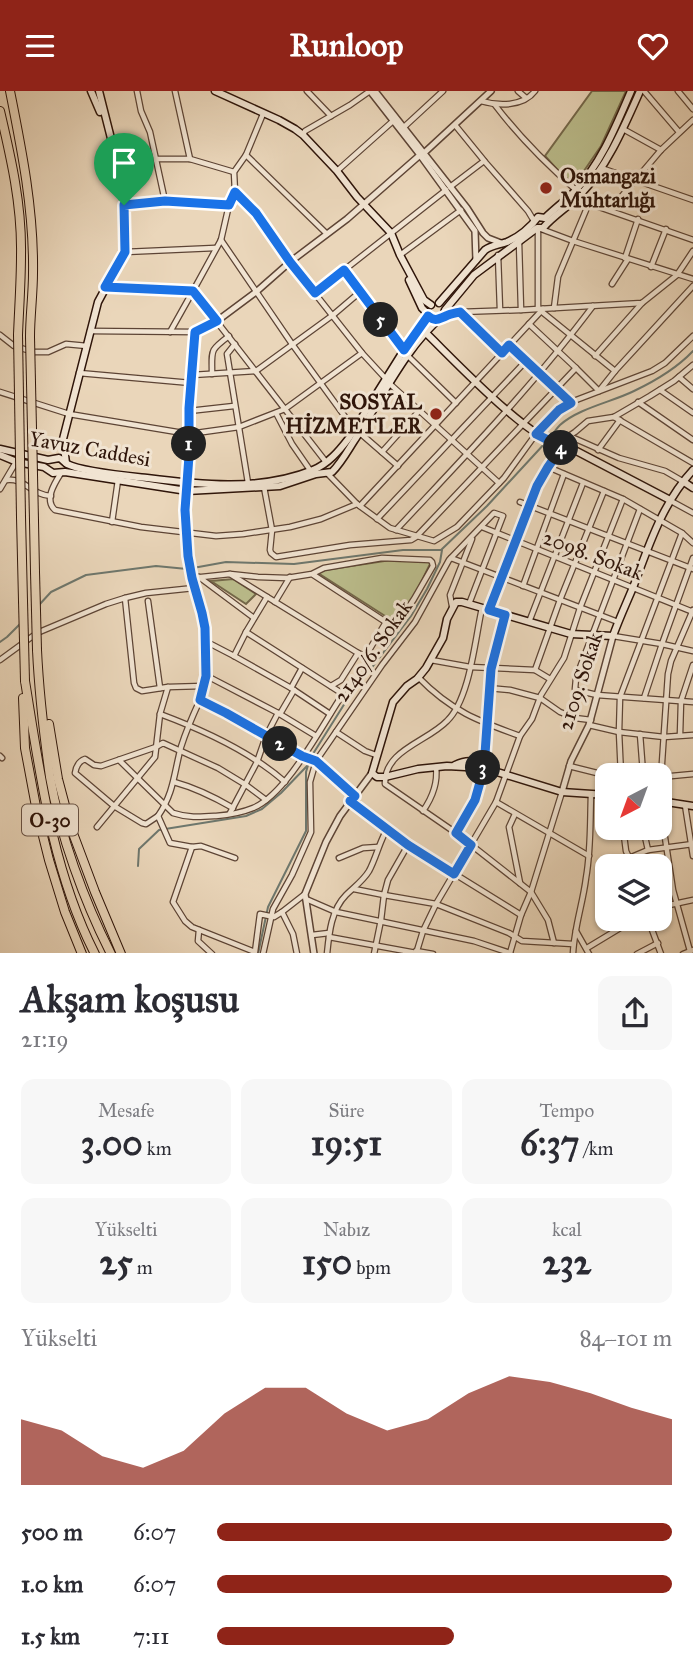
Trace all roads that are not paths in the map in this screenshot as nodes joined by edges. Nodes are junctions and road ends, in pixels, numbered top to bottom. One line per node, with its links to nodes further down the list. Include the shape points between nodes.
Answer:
1 (10, 91): 280 (highway, O-30, bridge, via 25,169 33,274 30,337)
2 (91, 91): 26 (main road)
3 (99, 91): 26 (main road)
4 (137, 91): 34 (street)
5 (175, 91): 35 (street)
6 (215, 91): 21 (main road)
7 (307, 91): 22 (street)
8 (372, 91): 22 (street); 24 (street); 27 (street)
9 (443, 91): 27 (street)
10 (491, 91): 17 (street)
11 (518, 91): 16 (street)
12 (536, 91): 16 (street)
13 (631, 91): 42 (main road, via 596,163)
14 (642, 91): 28 (main road); 29 (street)
15 (678, 91): 19 (street)
16 (526, 98): 18 (street)
17 (481, 101): 18 (street); 25 (street)
18 (495, 105): 42 (street, via 537,155)
19 (693, 109)
20 (0, 111): 279 (highway, O-30, bridge, via 19,205)
21 (263, 114): 30 (main road); 33 (street)
22 (331, 116): 30 (street)
23 (693, 120): 29 (street)
24 (393, 121): 32 (street); 38 (street)
25 (455, 125): 32 (street); 36 (street)
26 (107, 126): 49 (main road)
27 (404, 127): 32 (street)
28 (623, 129): 31 (street); 37 (main road)
29 (679, 132): 31 (street)
30 (303, 135): 38 (main road)
31 (661, 150): 40 (street)
32 (422, 154): 41 (street); 48 (street)
33 (246, 155): 39 (street); 57 (street)
34 (156, 159): 35 (street); 46 (street)
35 (190, 159): 39 (street)
36 (484, 161): 41 (street); 54 (street)
37 (601, 168): 40 (street); 44 (main road)
38 (337, 171): 48 (main road)
39 (234, 172): 43 (street)
40 (636, 180): 45 (street); 52 (street)
41 (448, 188): 51 (street); 56 (street); 62 (street, via 483,233)
42 (576, 190): 54 (main road)
43 (235, 192): 50 (street); 70 (street, via 256,213)
44 (576, 199): 47 (street); 54 (main road)
45 (693, 200)
46 (165, 201): 49 (street); 50 (street)
47 (589, 203): 52 (street); 60 (street)
48 (364, 204): 56 (main road); 57 (street)
49 (124, 205): 65 (main road)
50 (229, 205): 58 (street)
51 (461, 210): 66 (street); 69 (street, via 475,231)
52 (610, 210): 53 (street)
53 (638, 219): 55 (street); 68 (street)
54 (539, 224): 60 (street); 61 (main road, Yavuz Caddesi); 62 (main road); 89 (street)
55 (666, 229): 59 (street); 71 (street)
56 (391, 233): 66 (main road); 72 (street)
57 (327, 234): 70 (street)
58 (221, 240): 63 (street); 79 (street)
59 (693, 240)
60 (573, 241): 68 (street); 86 (street, via 558,277)
61 (519, 242): 67 (main road, Yavuz Caddesi); 88 (street)
62 (502, 243): 69 (main road, via 492,245)
63 (216, 248): 65 (street); 78 (street)
64 (693, 251): 73 (street)
65 (125, 252): 77 (main road)
66 (400, 255): 84 (main road); 91 (main road)
67 (498, 255): 87 (street); 93 (main road, Yavuz Caddesi, via 474,275)
68 (626, 258): 71 (street); 75 (street)
69 (476, 261): 82 (main road)
70 (290, 262): 79 (street); 81 (street)
71 (651, 267): 73 (street)
72 (344, 270): 80 (street); 81 (street)
73 (677, 275): 74 (street); 83 (street)
74 (693, 279)
75 (612, 284)
76 (693, 286): 117 (street)
77 (105, 287): 78 (street); 96 (main road)
78 (193, 291): 94 (street); 97 (street)
79 (256, 292): 94 (street); 105 (street)
80 (359, 292): 92 (street); 110 (street)
81 (315, 293): 92 (street)
82 (439, 303): 84 (main road); 93 (main road)
83 (642, 303): 85 (street); 112 (street)
84 (430, 305): 91 (main road, Yavuz Caddesi)
85 (593, 306): 86 (street); 102 (street)
86 (554, 308): 89 (street)
87 (500, 310): 88 (street); 90 (street)
88 (521, 310): 89 (street)
89 (541, 310): 95 (street); 102 (street)
90 (460, 312): 93 (street); 111 (street)
91 (428, 314): 93 (main road, via 432,319); 110 (main road, Yavuz Caddesi)
92 (332, 315): 105 (street); 108 (street)
93 (442, 315): 99 (main road, Yavuz Caddesi)
94 (217, 321): 98 (street); 101 (street)
95 (529, 324): 106 (street); 109 (street)
96 (90, 331): 97 (street); 107 (main road)
97 (170, 332): 98 (street)
98 (195, 332): 122 (street)
99 (426, 333): 110 (main road, Yavuz Caddesi); 125 (main road)
100 (0, 335): 107 (street, via 34,352 66,344)
101 (229, 336): 104 (street); 121 (street, via 214,348)
102 (570, 336): 109 (street); 112 (street)
103 (693, 336): 132 (street, via 652,371)
104 (235, 344): 116 (street); 118 (street, via 227,354)
105 (292, 344): 116 (street); 126 (street)
106 (509, 345): 111 (street); 113 (street)
107 (87, 346): 119 (main road)
108 (362, 352): 123 (street, via 385,380); 126 (street)
109 (558, 352): 115 (street); 120 (street)
110 (406, 353): 123 (main road, Yavuz Caddesi); 128 (main road, Yavuz Caddesi); 136 (street)
111 (502, 353): 125 (street)
112 (595, 356): 117 (street)
113 (526, 361): 120 (street); 134 (street)
114 (693, 365): 124 (street)
115 (576, 368): 129 (street); 132 (street)
116 (256, 371): 118 (street); 139 (street)
117 (615, 371): 132 (street)
118 (229, 372): 121 (street); 138 (street)
119 (79, 373): 127 (street); 145 (main road)
120 (540, 373): 129 (street); 142 (street)
121 (212, 374): 122 (street)
122 (192, 375): 127 (street)
123 (388, 376): 151 (main road, Yavuz Caddesi)
124 (679, 377): 130 (street); 131 (street)
125 (476, 381): 134 (main road); 136 (street)
126 (320, 382): 139 (street); 151 (street)
127 (191, 383): 140 (street)
128 (390, 384): 141 (street); 151 (main road, Yavuz Caddesi)
129 (556, 388): 137 (street); 148 (street)
130 (693, 389)
131 (660, 390): 135 (street); 144 (street)
132 (599, 391): 137 (street)
133 (1, 394): 145 (street)
134 (492, 397): 142 (main road); 157 (street)
135 (638, 402): 146 (street); 156 (street)
136 (456, 403): 149 (street)
137 (571, 403): 153 (street)
138 (234, 406): 140 (street); 150 (street)
139 (285, 409): 143 (street); 166 (street)
140 (189, 411): 152 (street)
141 (419, 411): 149 (street); 161 (street)
142 (508, 411): 148 (main road); 162 (street)
143 (276, 413): 150 (street); 173 (street)
144 (693, 413)
145 (69, 414): 152 (street); 155 (main road)
146 (614, 417): 147 (street); 154 (street, via 588,421)
147 (620, 420): 160 (street); 168 (street)
148 (524, 424): 153 (main road); 171 (street)
149 (435, 425): 157 (street); 169 (street)
150 (239, 427): 152 (street); 181 (street)
151 (357, 431): 161 (street); 166 (main road, Yavuz Caddesi); 175 (main road, Yavuz Caddesi)
152 (189, 434): 185 (street)
153 (537, 435): 158 (main road); 182 (street)
154 (569, 436): 158 (street); 160 (street)
155 (63, 439): 165 (main road); 167 (main road)
156 (693, 440)
157 (451, 441): 162 (street); 199 (street)
158 (561, 444): 170 (street); 192 (main road)
159 (0, 449): 164 (main road, Yavuz Caddesi)
160 (598, 450): 180 (street, via 665,471)
161 (382, 452): 169 (street)
162 (466, 454): 171 (street); 206 (street)
163 (0, 455): 164 (main road, Yavuz Caddesi)
164 (17, 458): 165 (main road, Yavuz Caddesi); 172 (main road, Yavuz Caddesi); 178 (street)
165 (54, 459): 167 (main road, Yavuz Caddesi); 172 (main road)
166 (327, 461): 173 (main road, Yavuz Caddesi); 175 (main road, via 334,462)
167 (66, 463): 176 (main road); 185 (main road, Yavuz Caddesi)
168 (693, 463)
169 (398, 466): 194 (street)
170 (548, 467): 177 (street); 195 (street)
171 (481, 469): 182 (street); 211 (street)
172 (50, 470): 176 (main road, Yavuz Caddesi); 184 (street)
173 (310, 470): 181 (main road, Yavuz Caddesi, via 276,481)
174 (693, 470): 180 (main road, 2109. Sokak)
175 (331, 472): 186 (main road, Yavuz Caddesi); 194 (street)
176 (61, 473): 179 (main road, Yavuz Caddesi); 184 (street)
177 (564, 474): 183 (street); 198 (street)
178 (6, 479): 188 (street); 190 (street, via 19,480 41,495)
179 (118, 481): 185 (main road, Yavuz Caddesi); 202 (street)
180 (684, 482): 187 (main road); 192 (main road, 2109. Sokak)
181 (248, 483): 185 (main road, Yavuz Caddesi)
182 (499, 483): 211 (street, via 457,527 434,541)
183 (583, 483): 189 (street); 200 (street)
184 (52, 487): 190 (street)
185 (187, 487): 186 (main road, Yavuz Caddesi); 207 (street)
186 (264, 487): 205 (street)
187 (693, 488)
188 (0, 489)
189 (604, 491): 191 (street); 204 (street)
190 (51, 496): 202 (street, via 55,510)
191 (623, 499): 196 (street); 212 (street)
192 (670, 501): 197 (street); 201 (main road, 2109. Sokak)
193 (520, 502): 195 (street)
194 (359, 505): 199 (street); 205 (street)
195 (529, 506): 198 (street); 213 (street)
196 (640, 509): 201 (street); 214 (street)
197 (693, 513)
198 (548, 514): 200 (street); 216 (street)
199 (377, 519): 206 (street)
200 (569, 521): 204 (street); 218 (street)
201 (660, 521): 209 (street); 217 (main road, 2109. Sokak)
202 (112, 522): 207 (street)
203 (482, 527): 208 (street, 2098. Sokak); 208 (street, 2140/6. Sokak, via 494,513 503,516); 210 (street, 2140/6. Sokak)
204 (589, 529): 212 (street); 223 (street)
205 (272, 530): 207 (street, via 216,536); 211 (street, via 270,550 276,557)
206 (396, 530): 211 (street)
207 (187, 532): 229 (street)
208 (496, 533): 213 (street, 2098. Sokak); 225 (street)
209 (682, 533): 215 (street); 221 (street)
210 (474, 534): 219 (street, 2140/6. Sokak); 222 (street)
211 (416, 537)
212 (609, 537): 214 (street); 226 (street)
213 (516, 542): 216 (street, 2098. Sokak); 232 (street)
214 (627, 543): 217 (street); 233 (street)
215 (693, 543)
216 (536, 549): 218 (street, 2098. Sokak); 234 (street)
217 (646, 550): 221 (street); 235 (main road, 2109. Sokak)
218 (555, 557): 223 (street, 2098. Sokak); 237 (street)
219 (451, 558): 222 (street); 302 (street, 2140/6. Sokak, via 415,622)
220 (693, 558): 224 (street)
221 (670, 561): 224 (street); 239 (street)
222 (463, 562): 225 (street); 244 (street, via 450,595)
223 (574, 565): 226 (street, 2098. Sokak); 241 (street)
224 (691, 568): 246 (street)
225 (482, 570): 232 (street); 245 (street)
226 (594, 572): 233 (street, 2098. Sokak); 248 (street)
227 (230, 574): 230 (street); 231 (street); 238 (street)
228 (312, 574): 231 (street); 254 (street); 254 (street, via 382,558 430,559 432,566 395,628)
229 (191, 575): 230 (street); 236 (street)
230 (199, 577): 253 (street)
231 (290, 577): 243 (street)
232 (502, 578): 234 (street); 249 (street)
233 (614, 580): 235 (street, 2098. Sokak); 252 (street)
234 (523, 586): 237 (street)
235 (633, 587): 239 (street, 2098. Sokak); 255 (main road, 2109. Sokak)
236 (194, 589): 240 (street); 263 (street)
237 (541, 593): 241 (street); 256 (street)
238 (267, 597): 243 (street); 253 (street)
239 (656, 597): 246 (street, 2098. Sokak); 262 (street)
240 (125, 598): 269 (street, via 37,633); 284 (street, via 134,686 140,691)
241 (560, 600): 248 (street); 257 (street)
242 (148, 601): 284 (street)
243 (275, 602): 267 (street)
244 (454, 604): 245 (main road); 270 (main road)
245 (470, 604): 247 (main road)
246 (676, 605): 250 (street, 2098. Sokak); 264 (street)
247 (482, 608): 249 (main road); 272 (street)
248 (580, 608): 252 (street); 259 (street)
249 (489, 610): 251 (main road)
250 (693, 611): 265 (street)
251 (505, 615): 256 (main road); 274 (street)
252 (600, 615): 255 (street); 260 (street)
253 (254, 618): 258 (street)
254 (386, 622): 267 (street, via 365,656)
255 (618, 622): 261 (main road, 2109. Sokak)
256 (528, 623): 257 (main road)
257 (550, 629): 259 (main road); 275 (street)
258 (246, 632): 268 (street); 273 (street)
259 (571, 635): 260 (main road); 278 (street, via 564,658)
260 (593, 636): 261 (main road); 287 (street, via 575,689)
261 (613, 636): 262 (street); 287 (street, 2109. Sokak)
262 (640, 640): 264 (street); 288 (street)
263 (205, 641): 268 (street); 276 (street)
264 (662, 643): 265 (street); 290 (street)
265 (676, 648): 266 (street); 292 (street)
266 (693, 651)
267 (358, 653): 282 (street, via 341,680)
268 (234, 656): 286 (street)
269 (0, 660)
270 (430, 660): 272 (street); 277 (main road)
271 (693, 665): 293 (street)
272 (470, 667): 274 (street); 295 (street)
273 (302, 668): 282 (street); 286 (street)
274 (491, 669): 275 (street); 285 (street)
275 (535, 670): 278 (street)
276 (206, 676): 281 (street); 296 (street)
277 (418, 677): 295 (street); 313 (main road, via 393,702)
278 (550, 679): 289 (street)
279 (25, 681): 398 (highway, via 28,772 49,860); 399 (highway, O-30, via 56,849)
280 (39, 683): 400 (highway, O-30, via 59,815 78,876); 401 (highway, via 71,828)
281 (203, 686): 283 (street); 291 (street)
282 (331, 686): 298 (street, via 343,694)
283 (168, 687): 284 (street); 297 (street)
284 (160, 688)
285 (488, 688): 289 (street); 300 (street)
286 (292, 689): 296 (street); 298 (street)
287 (597, 695): 288 (street); 299 (street, 2109. Sokak)
288 (620, 697): 290 (street); 303 (street)
289 (540, 698): 299 (street, via 560,712); 308 (street)
290 (644, 698): 292 (street)
291 (200, 700): 301 (street); 306 (street)
292 (665, 700): 293 (street); 310 (street)
293 (681, 701): 294 (street); 309 (street)
294 (693, 702)
295 (455, 709): 300 (street); 329 (street, via 447,721 391,762)
296 (279, 713): 306 (street); 307 (street)
297 (160, 714): 301 (street); 311 (street)
298 (330, 714): 307 (street)
299 (590, 722): 303 (street); 322 (street, 2109. Sokak)
300 (486, 724): 308 (street); 323 (street)
301 (189, 725): 312 (street); 316 (street)
302 (336, 731): 313 (street); 317 (street, 2140/6. Sokak)
303 (619, 732): 304 (street); 318 (street)
304 (640, 734): 310 (street); 319 (street)
305 (693, 735): 309 (street)
306 (267, 736): 314 (street); 316 (street)
307 (316, 736): 314 (street)
308 (520, 736): 327 (street)
309 (680, 736): 310 (street)
310 (664, 737): 320 (street)
311 (156, 747): 312 (street, via 163,743); 315 (street); 330 (street, via 155,757)
312 (180, 751): 331 (street); 333 (street)
313 (376, 755): 324 (main road)
314 (302, 756): 317 (street); 332 (street)
315 (119, 760): 330 (street); 342 (street, via 102,767 85,759 75,773)
316 (258, 761): 332 (street); 333 (street)
317 (316, 761): 337 (street); 381 (street, 2140/6. Sokak, via 310,782 311,832)
318 (620, 763)
319 (642, 763)
320 (661, 763)
321 (436, 767): 323 (main road); 329 (main road); 346 (street, via 438,777)
322 (569, 767): 325 (street); 334 (street, 2109. Sokak)
323 (484, 768): 327 (main road); 352 (street, via 475,800)
324 (372, 773): 329 (main road); 337 (street)
325 (595, 773)
326 (693, 774): 328 (street)
327 (505, 775): 334 (main road); 339 (street)
328 (672, 776)
329 (385, 777): 346 (street, via 386,784)
330 (137, 779): 342 (street); 343 (street)
331 (174, 782): 343 (street); 345 (street)
332 (285, 782): 338 (street)
333 (246, 785): 338 (street); 345 (street)
334 (562, 792): 335 (main road); 353 (street, 2109. Sokak)
335 (591, 795): 336 (main road); 364 (street)
336 (595, 795)
337 (352, 798): 351 (street); 373 (street, via 326,842)
338 (266, 800): 347 (street)
339 (496, 802): 348 (street); 358 (street)
340 (672, 803): 341 (main road)
341 (685, 804): 344 (main road); 356 (street)
342 (114, 806): 349 (street, via 146,824); 350 (street)
343 (165, 806): 347 (street, via 184,817); 349 (street)
344 (693, 806)
345 (233, 808): 347 (street)
346 (423, 811): 352 (street)
347 (230, 814)
348 (515, 814): 353 (street); 369 (street, via 509,827)
349 (158, 816): 360 (street, via 170,843)
350 (97, 827)
351 (387, 829): 357 (street); 361 (street)
352 (456, 833): 358 (street)
353 (549, 834): 364 (street); 371 (street, 2109. Sokak)
354 (646, 840): 362 (street)
355 (664, 840): 359 (street)
356 (692, 844): 359 (street); 365 (street)
357 (408, 845): 368 (street); 372 (street)
358 (471, 845): 368 (street); 369 (street)
359 (665, 846): 362 (street); 376 (street)
360 (192, 847): 367 (street); 383 (street, via 173,902 185,921)
361 (378, 847): 366 (street); 370 (street, via 370,869)
362 (648, 850): 363 (street)
363 (638, 854)
364 (589, 856): 384 (street)
365 (693, 856)
366 (339, 858)
367 (235, 859)
368 (454, 874): 375 (street); 380 (street)
369 (520, 884): 371 (street)
370 (353, 889): 372 (street); 379 (street)
371 (531, 892): 380 (street, 2109. Sokak); 391 (street, via 548,920)
372 (384, 895): 375 (street); 382 (street)
373 (305, 897): 378 (street); 379 (street); 388 (street)
374 (693, 901): 376 (street)
375 (436, 904): 385 (street); 390 (street)
376 (677, 904): 377 (street); 397 (street)
377 (672, 905)
378 (282, 912): 381 (street); 404 (street)
379 (336, 912): 382 (street); 389 (street)
380 (521, 915): 390 (street, 2109. Sokak)
381 (271, 916): 383 (street, via 260,914 255,951); 403 (street)
382 (381, 920): 385 (street); 394 (street)
383 (199, 930): 402 (street, via 198,941)
384 (575, 930): 393 (street); 395 (street)
385 (423, 931): 396 (street); 408 (street)
386 (615, 931): 395 (street)
387 (653, 931): 392 (street)
388 (312, 935): 389 (street); 405 (street)
389 (329, 935): 394 (street); 406 (street)
390 (514, 937): 391 (street); 408 (street, 2109. Sokak)
391 (554, 943): 393 (street)
392 (658, 943): 411 (street); 412 (street)
393 (573, 944): 409 (street)
394 (376, 945): 396 (street); 407 (street)
395 (587, 948): 410 (street)
396 (416, 952)
397 (688, 952)
398 (82, 953)
399 (95, 953)
400 (111, 953)
401 (121, 953)
402 (211, 953)
403 (263, 953)
404 (297, 953)
405 (314, 953)
406 (327, 953)
407 (374, 953)
408 (510, 953)
409 (573, 953)
410 (589, 953)
411 (639, 953)
412 (661, 953)

